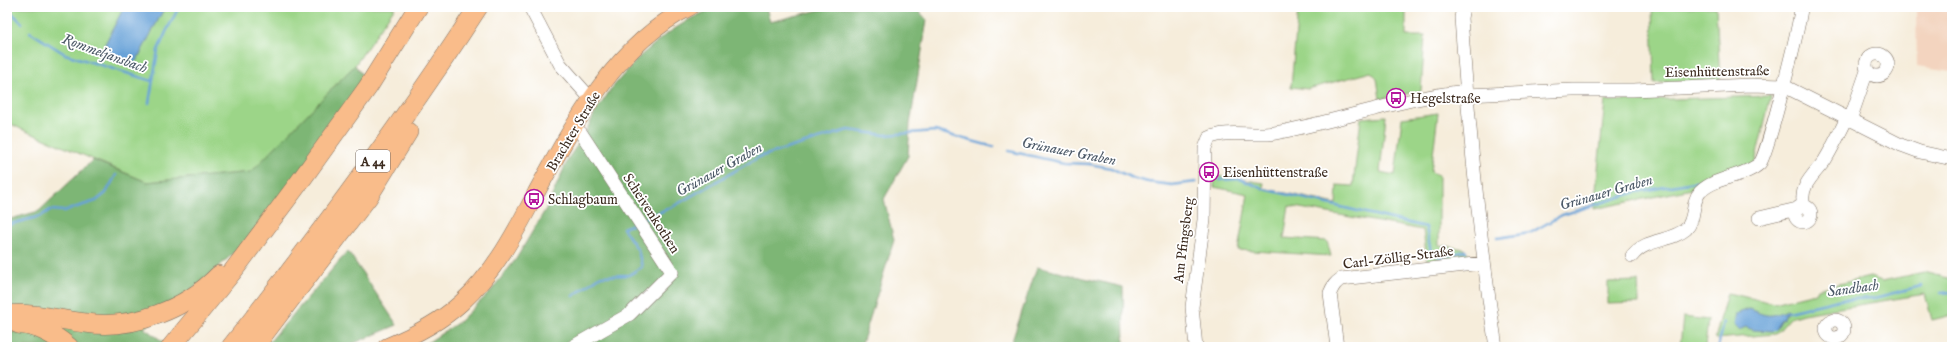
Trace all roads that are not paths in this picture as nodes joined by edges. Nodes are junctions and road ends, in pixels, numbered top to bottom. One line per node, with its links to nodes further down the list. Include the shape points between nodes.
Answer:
1 (418, 7): 17 (highway, via 368,87)
2 (478, 7): 7 (highway, A 44)
3 (530, 7): 11 (street, via 560,64)
4 (690, 7): 11 (main road, Brachter Straße, via 661,25 632,49)
5 (1463, 7): 10 (street, via 1461,18)
6 (1801, 7): 9 (street)
7 (453, 47): 24 (highway, A 44, via 356,186); 25 (highway, via 418,116 368,197)
8 (1867, 71): 12 (street)
9 (1784, 86): 10 (street, Eisenhüttenstraße); 12 (street, Eisenhüttenstraße); 18 (street, via 1763,159 1759,164 1706,186 1698,195 1686,229 1653,241 1636,250)
10 (1466, 93): 14 (street, Eisenhüttenstraße, via 1383,106 1275,133 1219,135); 19 (street)
11 (591, 99): 13 (main road, Brachter Straße)
12 (1849, 119): 15 (street, Eisenhüttenstraße, via 1900,145); 16 (street, via 1824,160 1814,170 1802,192 1800,207)
13 (573, 128): 26 (main road, Brachter Straße, via 508,244 481,282 461,303 440,319 419,333); 27 (street, Scheivenkothen, via 581,133 672,272 630,314)
14 (1209, 138): 28 (street, Am Pfingsberg, via 1205,148 1204,220 1192,307)
15 (1952, 159)
16 (1759, 218)
17 (261, 233): 20 (highway, via 208,285 163,313 113,324 88,324 40,316); 23 (highway)
18 (1632, 256)
19 (1483, 263): 29 (street, Carl-Zöllig-Straße, via 1341,279 1333,285 1330,293); 30 (street)
20 (7, 315)
21 (7, 325): 22 (highway, via 35,326 55,336)
22 (69, 347)
23 (171, 347)
24 (231, 347)
25 (254, 347)
26 (386, 347)
27 (572, 347)
28 (1196, 347)
29 (1337, 347)
30 (1496, 347)

